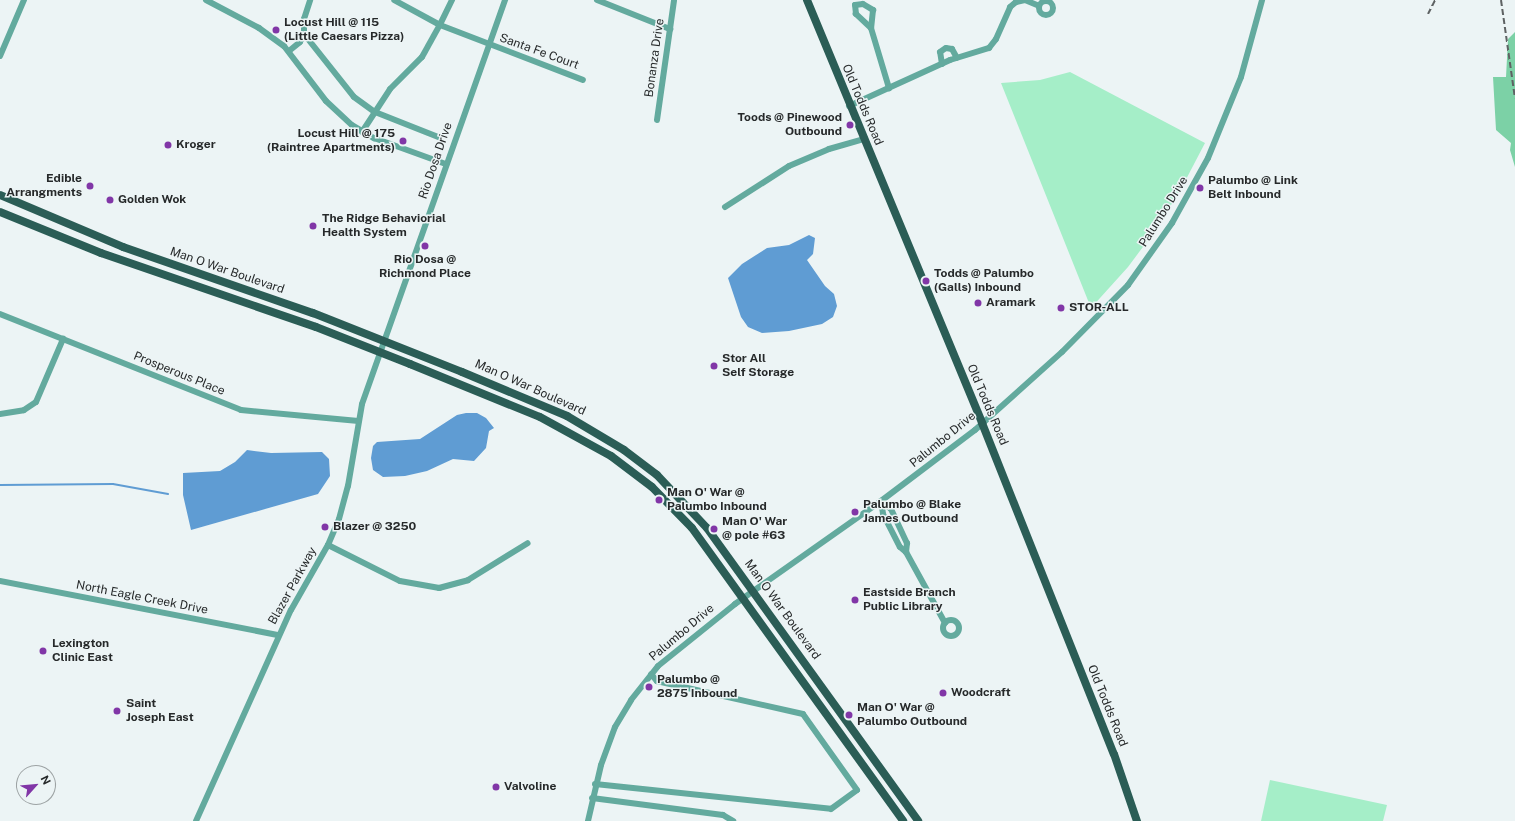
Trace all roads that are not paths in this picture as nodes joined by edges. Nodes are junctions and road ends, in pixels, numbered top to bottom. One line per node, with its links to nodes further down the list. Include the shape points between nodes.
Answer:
1 (24, 0): 20 (street)
2 (206, 0): 19 (street, via 259,28)
3 (310, 0): 17 (street, via 304,19)
4 (394, 0): 14 (street, Santa Fe Court)
5 (452, 0): 14 (street)
6 (505, 0): 18 (street, Rio Dosa Drive)
7 (596, 0): 16 (street)
8 (674, 0): 16 (street, Bonanza Drive)
9 (807, 0): 25 (main road, Old Todds Road)
10 (1025, 0): 12 (street); 13 (street)
11 (1262, 0): 41 (street, Palumbo Drive, via 1229,110 1196,183 1168,229 1128,285 1097,319)
12 (1010, 3): 21 (street, via 992,45 982,51)
13 (1039, 6)
14 (440, 26): 18 (street, Santa Fe Court); 26 (street, via 422,57 390,89)
15 (871, 28): 24 (street)
16 (670, 30): 27 (street, Bonanza Drive)
17 (304, 34): 19 (street, via 300,42); 26 (street, via 354,97)
18 (488, 46): 23 (street, Santa Fe Court); 31 (street, Rio Dosa Drive)
19 (289, 51): 28 (street, via 335,111)
20 (1, 53)
21 (957, 58): 22 (street); 22 (street, via 952,49 946,48 940,55)
22 (942, 64): 24 (street)
23 (583, 80)
24 (889, 88): 25 (street)
25 (849, 106): 30 (main road, Old Todds Road)
26 (375, 112): 28 (street); 29 (street)
27 (657, 120)
28 (362, 132): 31 (street)
29 (438, 137)
30 (863, 139): 33 (street, via 829,149 789,166); 41 (main road, Old Todds Road)
31 (446, 164): 37 (street, Rio Dosa Drive)
32 (0, 195): 37 (main road, Man O War Boulevard, via 123,247)
33 (725, 207)
34 (0, 212): 38 (main road, Man O War Boulevard, via 101,253)
35 (0, 314): 36 (street, Prosperous Place)
36 (63, 339): 39 (street, via 36,402 24,410); 40 (street, Prosperous Place, via 241,410)
37 (384, 340): 38 (street, Rio Dosa Drive); 46 (main road, Man O War Boulevard, via 548,407 624,450 681,498)
38 (381, 352): 40 (street, Blazer Parkway); 47 (main road, Man O War Boulevard, via 540,417 611,456 652,487 672,506 703,542)
39 (0, 414)
40 (358, 422): 44 (street, Blazer Parkway, via 346,497)
41 (982, 423): 42 (street, Palumbo Drive); 58 (main road, Old Todds Road)
42 (881, 502): 46 (street, Palumbo Drive); 48 (street, via 894,516 907,543 906,552)
43 (528, 543): 44 (street, via 463,582 439,588 400,581)
44 (328, 545): 49 (street, Blazer Parkway)
45 (0, 581): 49 (street, North Eagle Creek Drive)
46 (753, 590): 47 (street, Palumbo Drive); 57 (main road, Man O War Boulevard)
47 (743, 598): 50 (street, Palumbo Drive, via 665,659); 56 (main road, Man O War Boulevard)
48 (945, 623)
49 (279, 635): 53 (street, Blazer Parkway)
50 (651, 674): 51 (street, Palumbo Drive, via 615,727); 51 (street, via 657,681 803,714 857,790 831,809)
51 (595, 784): 52 (street, Palumbo Drive)
52 (592, 798): 54 (street, Palumbo Drive); 55 (street, via 723,815)
53 (196, 821)
54 (588, 821)
55 (733, 821)
56 (903, 821)
57 (918, 821)
58 (1138, 821)

